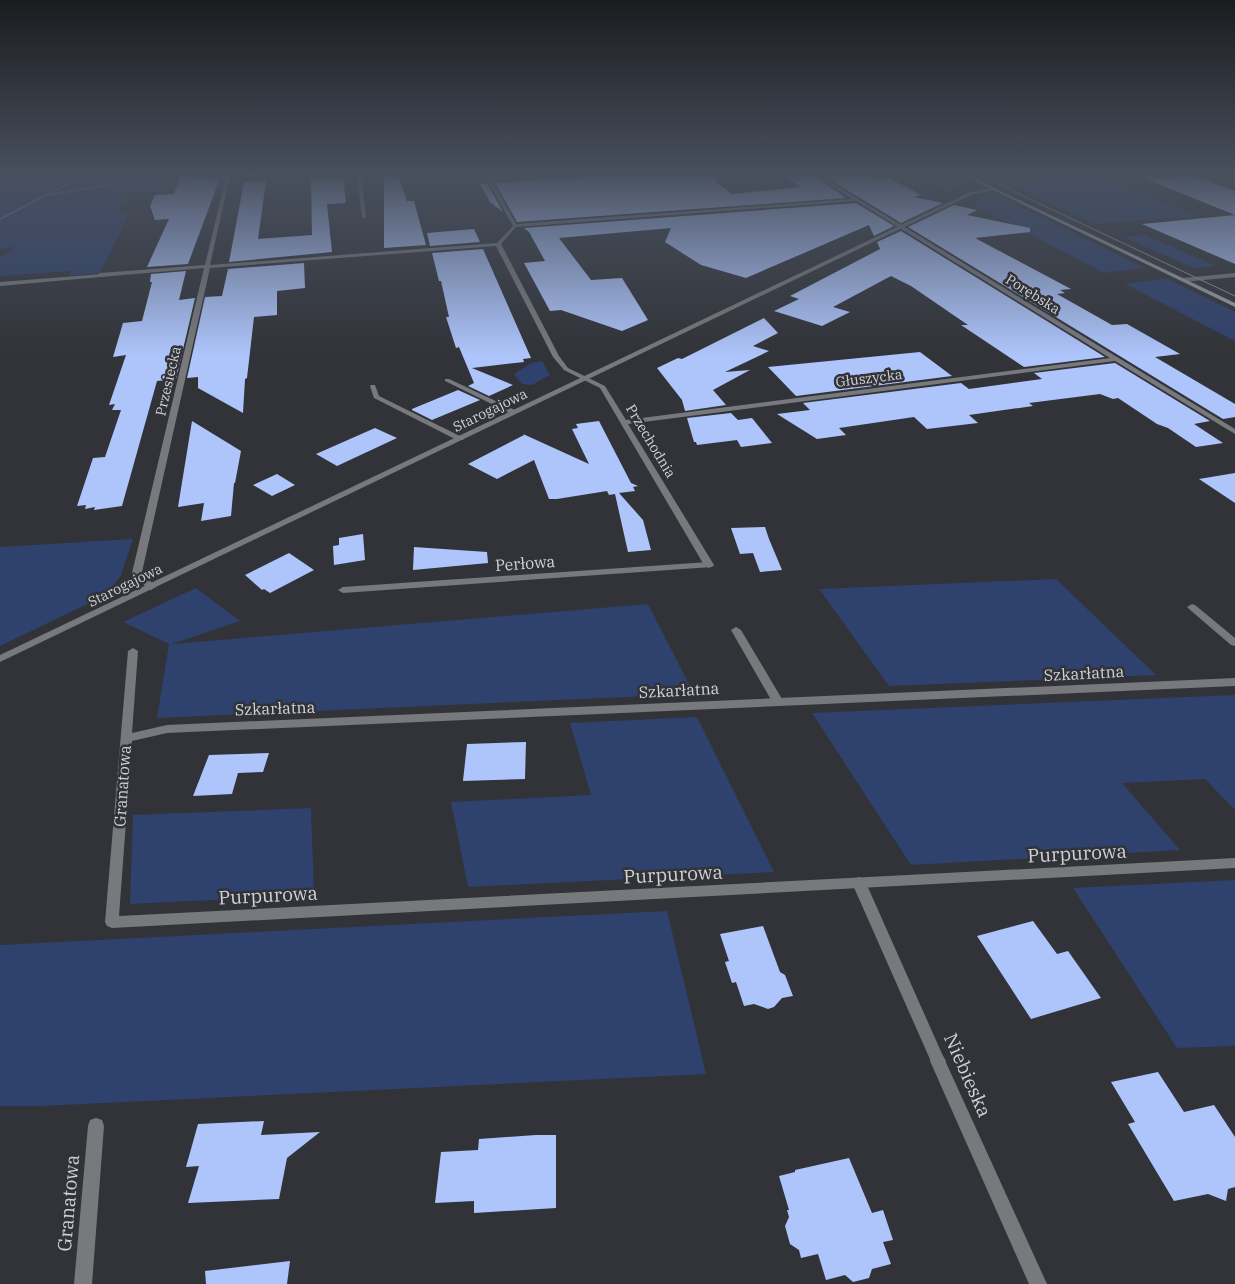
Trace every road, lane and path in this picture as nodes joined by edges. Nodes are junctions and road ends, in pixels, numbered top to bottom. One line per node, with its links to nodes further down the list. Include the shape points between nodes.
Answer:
1 (215, 236): 7 (street, Przesiecka)
2 (506, 236): 6 (street)
3 (881, 236): 13 (street, Starogajowa)
4 (915, 236): 12 (street, Porębska)
5 (1091, 236): 9 (main road)
6 (498, 244): 7 (street); 13 (street, Przechodnia, via 556,357 566,369)
7 (208, 268): 10 (street); 21 (street, Przesiecka, via 137,573)
8 (1235, 275): 9 (street)
9 (1183, 280): 11 (main road)
10 (0, 284)
11 (1235, 305)
12 (1115, 359): 17 (street, Głuszycka); 18 (street, Porębska)
13 (584, 378): 16 (street, Starogajowa); 17 (street, Przechodnia, via 603,386)
14 (447, 380): 16 (street)
15 (373, 386): 19 (street, via 376,397)
16 (515, 412): 19 (street, Starogajowa)
17 (625, 422): 20 (street, Przechodnia)
18 (1235, 432)
19 (460, 438): 21 (street, Starogajowa)
20 (709, 565): 22 (street, Perłowa)
21 (151, 587): 27 (street, Starogajowa)
22 (343, 590)
23 (1192, 607): 25 (street)
24 (736, 630): 29 (street)
25 (1235, 644)
26 (133, 651): 30 (street, Granatowa)
27 (0, 659)
28 (1235, 682): 29 (street, Szkarłatna)
29 (778, 702): 30 (street, Szkarłatna, via 167,729)
30 (126, 738): 33 (street, Granatowa)
31 (1235, 863): 32 (street, Purpurowa)
32 (859, 883): 33 (street, Purpurowa); 36 (street, Niebieska)
33 (112, 922)
34 (96, 1126): 35 (street, Granatowa)
35 (83, 1284)
36 (1038, 1284)

